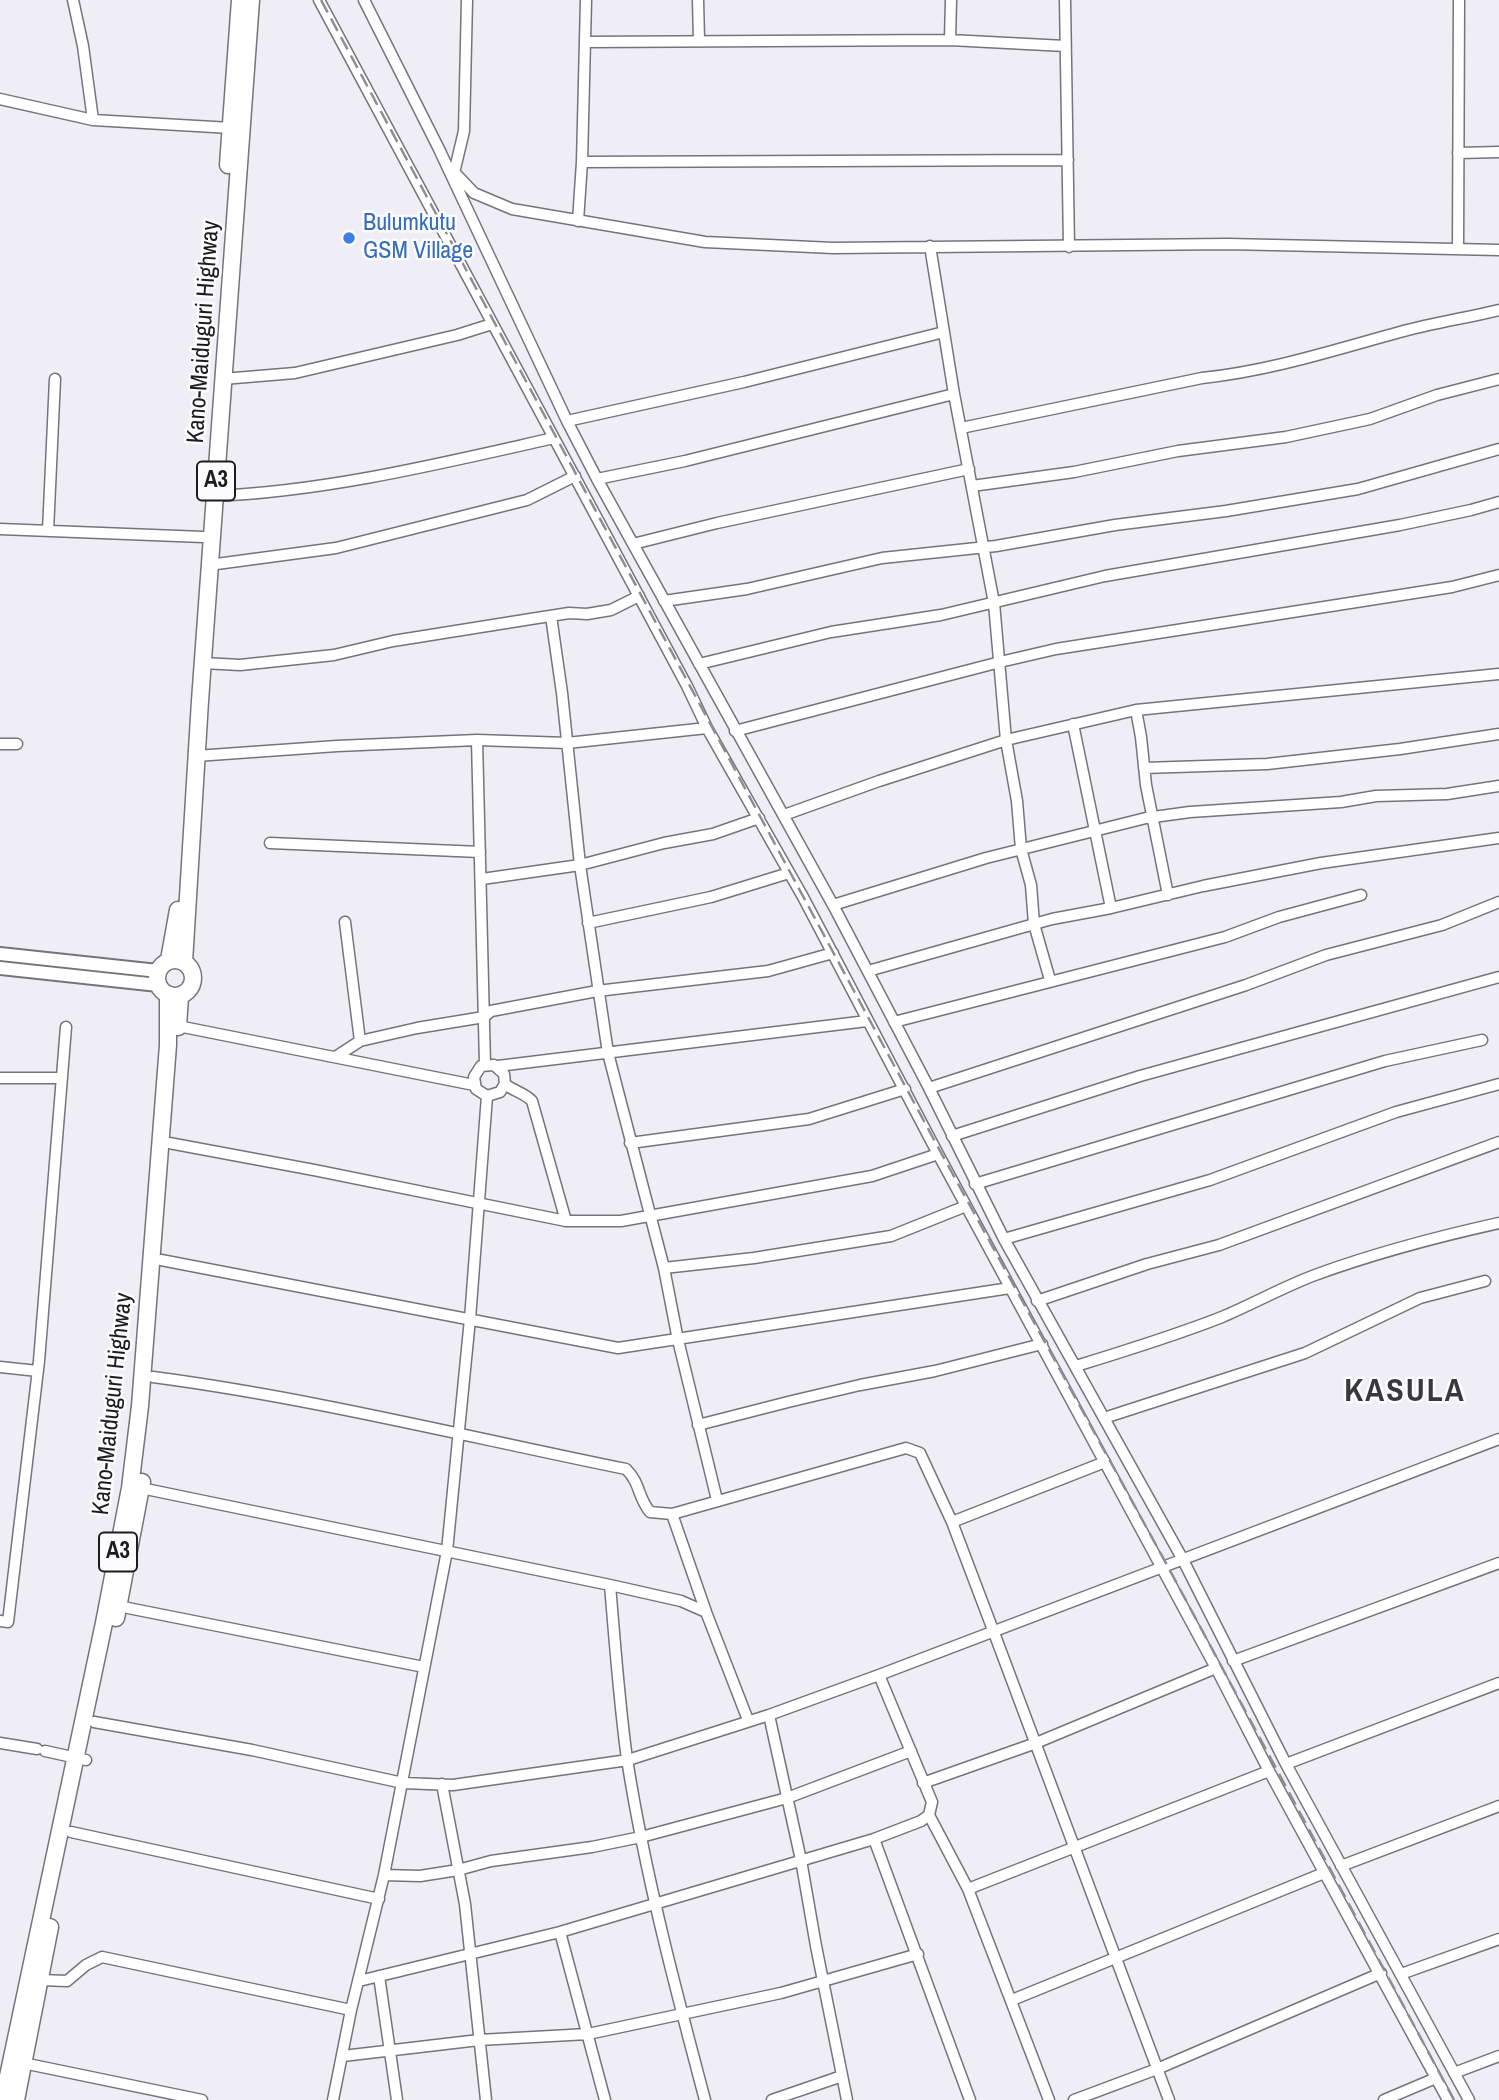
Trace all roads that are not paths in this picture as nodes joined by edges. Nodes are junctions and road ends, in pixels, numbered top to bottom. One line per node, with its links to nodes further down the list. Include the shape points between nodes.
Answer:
1 (73, 0): 17 (street)
2 (240, 0): 18 (highway, Kano-Maiduguri Highway / A3)
3 (251, 0): 34 (highway, Kano-Maiduguri Highway / A3)
4 (319, 0): 31 (street)
5 (364, 0): 19 (street)
6 (467, 0): 24 (street, via 464,131)
7 (586, 0): 14 (street)
8 (698, 0): 12 (street)
9 (951, 0): 13 (street)
10 (1065, 0): 15 (street)
11 (1459, 0): 21 (street)
12 (699, 40): 13 (street); 14 (street)
13 (950, 40): 15 (street)
14 (586, 42): 23 (street)
15 (1065, 46): 22 (street)
16 (0, 99): 17 (street)
17 (93, 120): 18 (street)
18 (231, 128): 49 (highway, Kano-Maiduguri Highway / A3)
19 (438, 147): 24 (street); 37 (street)
20 (1499, 152): 21 (street)
21 (1458, 153): 28 (street)
22 (1068, 160): 23 (street); 27 (street)
23 (582, 162): 25 (street)
24 (454, 173): 25 (street, via 474,193 496,203)
25 (578, 221): 26 (street, via 705,242 833,248)
26 (930, 246): 27 (street); 32 (street)
27 (1069, 247): 28 (street, via 1264,244)
28 (1458, 249): 29 (street)
29 (1499, 250)
30 (1499, 310): 38 (street, via 1264,369)
31 (492, 324): 34 (street, via 295,373); 39 (street)
32 (944, 332): 36 (street); 37 (street)
33 (55, 379): 48 (street)
34 (223, 379): 45 (highway, Kano-Maiduguri Highway / A3)
35 (1499, 379): 44 (street, via 1370,418 1286,437)
36 (954, 394): 38 (street); 43 (street)
37 (567, 421): 43 (street)
38 (961, 428): 41 (street)
39 (554, 438): 42 (street); 45 (street, via 372,477 269,494)
40 (1499, 449): 51 (street, via 1358,489)
41 (970, 469): 44 (street); 50 (street)
42 (575, 476): 52 (street, via 527,499 335,548); 54 (street)
43 (597, 479): 50 (street)
44 (972, 486): 51 (street)
45 (214, 496): 52 (highway, Kano-Maiduguri Highway / A3)
46 (1499, 502): 56 (street, via 1400,525 1105,576)
47 (0, 529): 48 (street)
48 (48, 531): 49 (street)
49 (203, 537): 62 (highway, Kano-Maiduguri Highway / A3)
50 (633, 544): 55 (street)
51 (983, 547): 55 (street, via 883,558 747,589); 56 (street)
52 (209, 565): 59 (highway, Kano-Maiduguri Highway / A3)
53 (1499, 575): 58 (street, via 1452,587 1056,649)
54 (639, 596): 57 (street, via 611,610); 65 (street)
55 (664, 601): 60 (street)
56 (994, 603): 58 (street); 60 (street, via 831,632)
57 (551, 616): 59 (street, via 334,655 240,665); 70 (street)
58 (1000, 662): 66 (street); 69 (street)
59 (203, 663): 62 (highway, Kano-Maiduguri Highway / A3)
60 (699, 664): 66 (street)
61 (1499, 674): 63 (street)
62 (196, 700): 73 (highway, Kano-Maiduguri Highway / A3); 100 (highway, Kano-Maiduguri Highway / A3)
63 (1136, 710): 64 (street); 74 (street)
64 (1073, 724): 69 (street); 79 (street)
65 (707, 728): 70 (street); 77 (street)
66 (735, 731): 76 (street)
67 (1499, 734): 74 (street, via 1267,764)
68 (477, 740): 70 (street); 73 (street); 83 (street)
69 (1006, 740): 76 (street); 82 (street)
70 (567, 743): 84 (street)
71 (0, 744): 72 (street)
72 (17, 744)
73 (196, 756): 100 (highway, Kano-Maiduguri Highway / A3)
74 (1144, 768): 78 (street)
75 (1499, 786): 78 (street)
76 (784, 815): 90 (street)
77 (759, 818): 84 (street, via 713,834); 85 (street)
78 (1154, 818): 79 (street); 87 (street)
79 (1096, 830): 82 (street); 91 (street)
80 (1499, 838): 87 (street, via 1321,863)
81 (270, 842): 83 (street)
82 (1021, 849): 90 (street); 94 (street, via 1031,885)
83 (480, 852): 86 (street)
84 (580, 865): 86 (street); 93 (street)
85 (789, 873): 93 (street, via 710,897); 95 (street)
86 (482, 879): 103 (street)
87 (1168, 895): 91 (street)
88 (1361, 895): 101 (street, via 1225,937)
89 (1499, 902): 119 (street, via 1442,925 1326,955)
90 (833, 905): 98 (street)
91 (1111, 908): 94 (street)
92 (345, 922): 109 (street)
93 (588, 923): 102 (street)
94 (1034, 924): 98 (street); 101 (street)
95 (833, 953): 102 (street, via 768,971); 104 (street)
96 (0, 954): 100 (street)
97 (0, 968): 100 (street)
98 (868, 971): 105 (street)
99 (1499, 976): 122 (street, via 1140,1076)
100 (170, 978): 106 (highway, Kano-Maiduguri Highway / A3); 175 (highway, Kano-Maiduguri Highway / A3, via 136,1446)
101 (1050, 980): 105 (street)
102 (597, 991): 103 (street, via 491,1011); 110 (street)
103 (484, 1017): 109 (street); 112 (street)
104 (867, 1021): 110 (street); 120 (street)
105 (894, 1021): 119 (street)
106 (178, 1026): 111 (street); 124 (highway, Kano-Maiduguri Highway / A3)
107 (66, 1027): 115 (street)
108 (1482, 1040): 127 (street, via 1385,1061)
109 (360, 1041): 111 (street)
110 (608, 1053): 113 (street); 125 (street)
111 (337, 1056): 118 (street)
112 (485, 1065): 113 (street); 118 (street, via 475,1072)
113 (498, 1066): 116 (street)
114 (0, 1078): 115 (street)
115 (62, 1078): 144 (street)
116 (505, 1084): 121 (street); 131 (street, via 532,1101)
117 (1499, 1084): 133 (street, via 1396,1112 1210,1180)
118 (474, 1085): 121 (street)
119 (929, 1088): 122 (street)
120 (905, 1089): 125 (street, via 809,1119); 126 (street)
121 (487, 1096): 128 (street)
122 (952, 1136): 127 (street)
123 (1499, 1142): 138 (street, via 1219,1245)
124 (169, 1143): 128 (street); 134 (highway, Kano-Maiduguri Highway / A3)
125 (630, 1143): 130 (street)
126 (938, 1154): 129 (street); 130 (street, via 872,1176)
127 (975, 1184): 133 (street)
128 (479, 1203): 131 (street); 139 (street)
129 (966, 1206): 135 (street, via 891,1236); 137 (street)
130 (650, 1215): 131 (street, via 621,1221); 135 (street)
131 (566, 1221)
132 (1499, 1223): 142 (street, via 1373,1255 1162,1340)
133 (1004, 1239): 138 (street)
134 (161, 1260): 139 (street); 145 (highway, Kano-Maiduguri Highway / A3)
135 (664, 1268): 140 (street)
136 (1485, 1281): 146 (street, via 1420,1297 1305,1353)
137 (1010, 1288): 140 (street); 141 (street)
138 (1037, 1301): 142 (street)
139 (470, 1319): 140 (street, via 618,1348); 148 (street)
140 (677, 1340): 147 (street)
141 (1042, 1344): 147 (street); 150 (street)
142 (1076, 1366): 146 (street)
143 (0, 1367): 144 (street)
144 (38, 1371): 162 (street, via 8,1622)
145 (153, 1377): 148 (street, via 216,1385); 151 (highway, Kano-Maiduguri Highway / A3)
146 (1104, 1418): 156 (street)
147 (698, 1425): 152 (street)
148 (459, 1435): 153 (street, via 626,1469 636,1478 650,1512); 155 (street)
149 (1499, 1439): 156 (street)
150 (1105, 1462): 154 (street); 158 (street)
151 (141, 1488): 155 (street); 160 (highway, Kano-Maiduguri Highway / A3)
152 (717, 1500): 153 (street); 154 (street, via 906,1448 920,1453)
153 (672, 1514): 161 (street)
154 (952, 1522): 163 (street)
155 (447, 1551): 159 (street); 165 (street)
156 (1182, 1558): 158 (street); 164 (street)
157 (1499, 1563): 164 (street)
158 (1160, 1567): 163 (street); 166 (street)
159 (610, 1585): 161 (street, via 681,1601); 176 (street)
160 (118, 1606): 165 (street); 171 (highway, Kano-Maiduguri Highway / A3)
161 (706, 1612): 170 (street)
162 (0, 1621)
163 (993, 1630): 167 (street); 173 (street)
164 (1233, 1661): 177 (street)
165 (424, 1667): 179 (street)
166 (1216, 1668): 173 (street); 178 (street)
167 (879, 1675): 169 (street); 174 (street)
168 (1499, 1683): 177 (street)
169 (769, 1715): 170 (street); 182 (street)
170 (748, 1720): 176 (street)
171 (94, 1722): 175 (highway, Kano-Maiduguri Highway / A3); 179 (street)
172 (0, 1742): 175 (street)
173 (1036, 1743): 180 (street); 188 (street)
174 (911, 1751): 180 (street); 182 (street)
175 (81, 1759): 185 (highway, Kano-Maiduguri Highway / A3); 221 (highway, Kano-Maiduguri Highway / A3)
176 (628, 1760): 181 (street); 186 (street)
177 (1286, 1764): 190 (street)
178 (1269, 1772): 188 (street); 192 (street)
179 (403, 1783): 181 (street); 193 (street)
180 (923, 1783): 184 (street, via 932,1802)
181 (442, 1784): 191 (street)
182 (787, 1798): 186 (street); 189 (street)
183 (1499, 1806): 190 (street)
184 (929, 1815): 187 (street); 194 (street)
185 (72, 1832): 195 (street); 205 (highway, Kano-Maiduguri Highway / A3)
186 (641, 1837): 191 (street); 196 (street)
187 (874, 1839): 189 (street); 200 (street)
188 (1074, 1849): 194 (street); 201 (street)
189 (801, 1860): 196 (street); 207 (street)
190 (1341, 1866): 203 (street)
191 (458, 1870): 193 (street); 199 (street)
192 (1324, 1873): 201 (street); 202 (street)
193 (384, 1875): 195 (street)
194 (968, 1889): 208 (street)
195 (379, 1899): 206 (street)
196 (654, 1903): 197 (street); 210 (street)
197 (560, 1932): 199 (street); 211 (street)
198 (1499, 1939): 203 (street)
199 (472, 1954): 204 (street); 212 (street)
200 (918, 1954): 207 (street); 231 (street)
201 (1115, 1958): 208 (street); 217 (street)
202 (1381, 1973): 217 (street); 220 (street)
203 (1401, 1974): 218 (street)
204 (379, 1976): 206 (street); 213 (street)
205 (40, 1980): 209 (street, via 67,1982 102,1957); 216 (highway, Kano-Maiduguri Highway / A3)
206 (359, 1981): 209 (street)
207 (822, 1981): 210 (street); 219 (street)
208 (1012, 2000): 232 (street)
209 (351, 2010): 214 (street)
210 (683, 2014): 211 (street); 228 (street)
211 (588, 2034): 212 (street); 227 (street)
212 (480, 2040): 213 (street); 226 (street)
213 (390, 2051): 214 (street); 225 (street)
214 (343, 2056): 224 (street)
215 (1499, 2056): 218 (street)
216 (23, 2063): 222 (highway, Kano-Maiduguri Highway / A3); 223 (street)
217 (1157, 2069): 233 (street); 234 (street)
218 (1454, 2073): 237 (street)
219 (842, 2076): 229 (street); 230 (street)
220 (1436, 2078): 235 (street); 236 (street)
221 (3, 2100)
222 (16, 2100)
223 (202, 2100)
224 (333, 2100)
225 (397, 2100)
226 (486, 2100)
227 (606, 2100)
228 (705, 2100)
229 (772, 2100)
230 (847, 2100)
231 (970, 2100)
232 (1049, 2100)
233 (1074, 2100)
234 (1169, 2100)
235 (1384, 2100)
236 (1448, 2100)
237 (1469, 2100)

